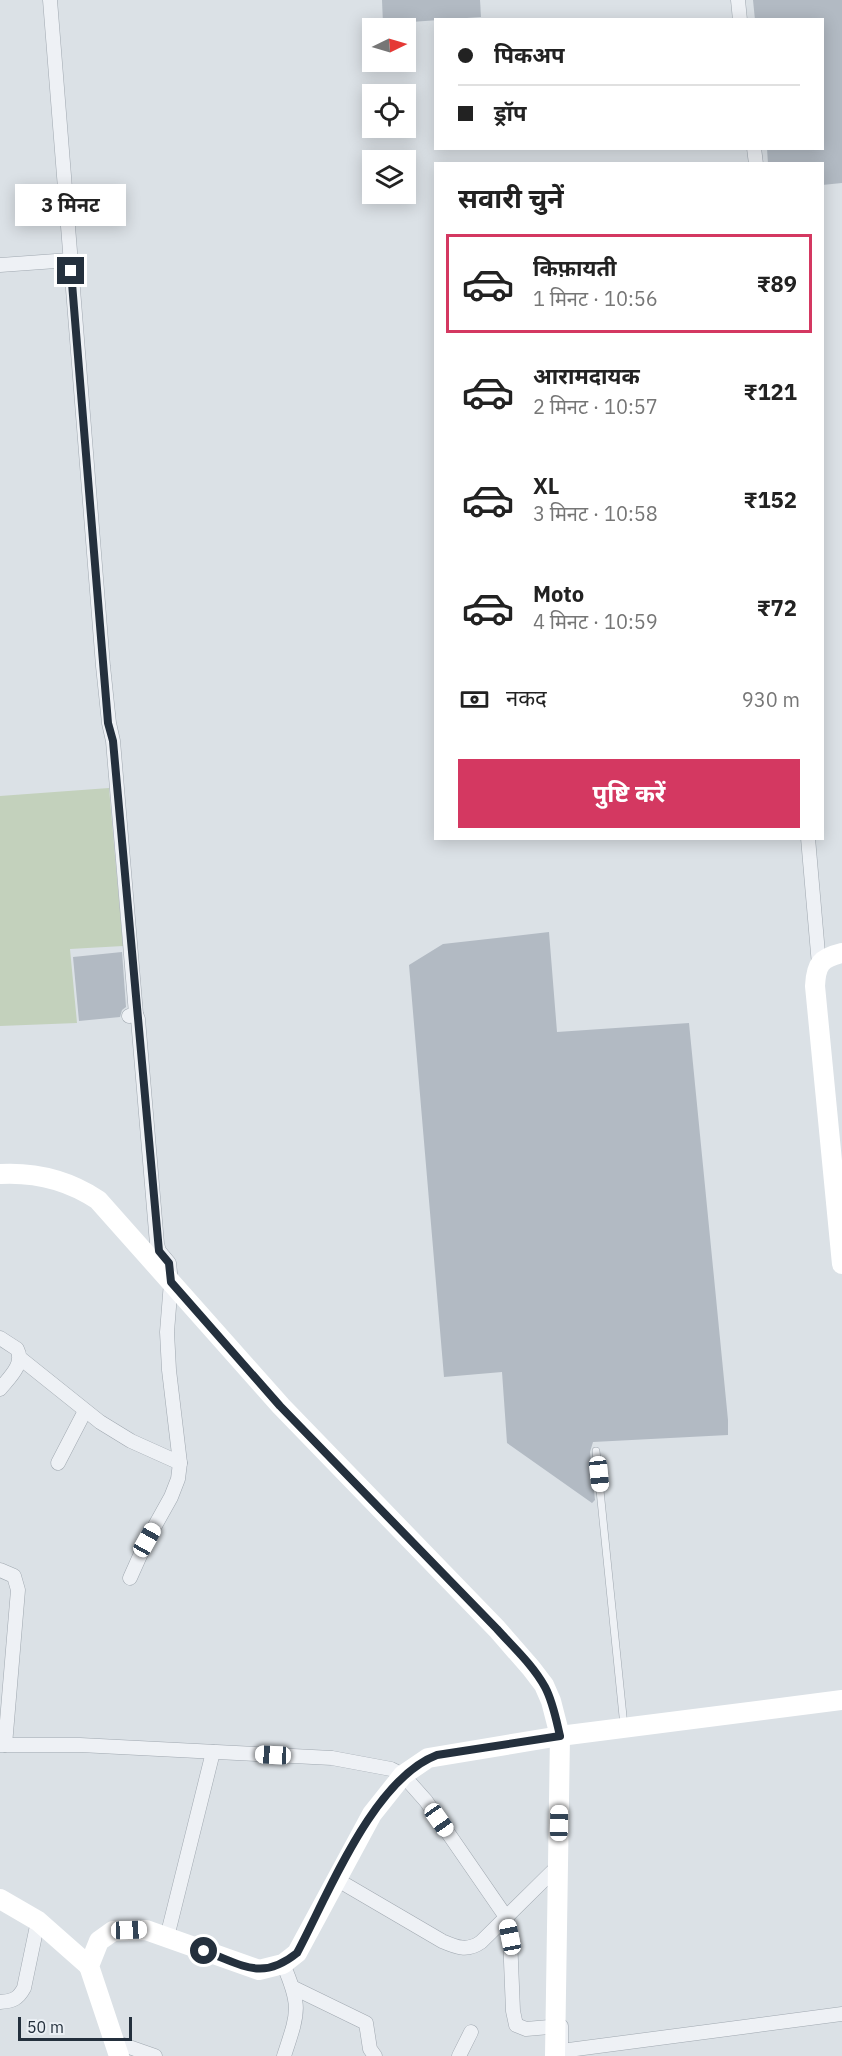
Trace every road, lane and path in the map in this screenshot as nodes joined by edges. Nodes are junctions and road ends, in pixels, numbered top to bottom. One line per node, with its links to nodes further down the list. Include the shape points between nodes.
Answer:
1 (50, 0): 4 (street)
2 (738, 0): 3 (street)
3 (740, 18)
4 (70, 260): 5 (street); 11 (street, via 133,1015 138,1018 157,1245 169,1263)
5 (0, 265)
6 (808, 840): 8 (street)
7 (842, 953): 8 (street, via 827,956)
8 (819, 965): 10 (street, via 815,986)
9 (0, 1174): 11 (street, via 56,1178 77,1186 113,1215)
10 (842, 1264)
11 (171, 1282): 18 (street, via 167,1332); 23 (street, via 280,1406 531,1668 551,1701)
12 (0, 1338): 13 (street, via 17,1349)
13 (20, 1358): 14 (street, via 18,1367); 15 (street)
14 (0, 1389)
15 (85, 1411): 17 (street); 18 (street, via 131,1441)
16 (596, 1451): 22 (lane)
17 (58, 1463)
18 (180, 1463): 20 (street, via 171,1497)
19 (0, 1570): 24 (street, via 14,1576 18,1590)
20 (130, 1578)
21 (842, 1700): 22 (street)
22 (624, 1728): 23 (street)
23 (560, 1736): 26 (street, via 437,1755 419,1762); 27 (street)
24 (3, 1745): 25 (street)
25 (213, 1752): 26 (street, via 332,1758 380,1766); 32 (street)
26 (403, 1775): 28 (street, via 372,1814); 30 (street, via 426,1801)
27 (558, 1866): 30 (street); 38 (street)
28 (336, 1878): 30 (street, via 457,1947 474,1947); 33 (street, via 297,1953)
29 (0, 1899): 31 (street)
30 (506, 1917): 38 (street, via 516,2025 526,2029)
31 (38, 1921): 34 (street); 36 (street, via 24,1988 19,1997)
32 (167, 1937): 33 (street, via 259,1970); 34 (street, via 146,1930 113,1931 99,1941)
33 (283, 1964): 35 (street)
34 (89, 1965): 40 (street)
35 (294, 1989): 42 (street, via 295,2022); 43 (street, via 366,2023)
36 (0, 2002)
37 (842, 2014): 38 (street, via 561,2051 561,2026)
38 (556, 2027): 45 (street)
39 (471, 2032): 44 (street)
40 (117, 2049): 41 (street)
41 (155, 2056)
42 (284, 2056)
43 (375, 2056)
44 (459, 2056)
45 (555, 2056)

